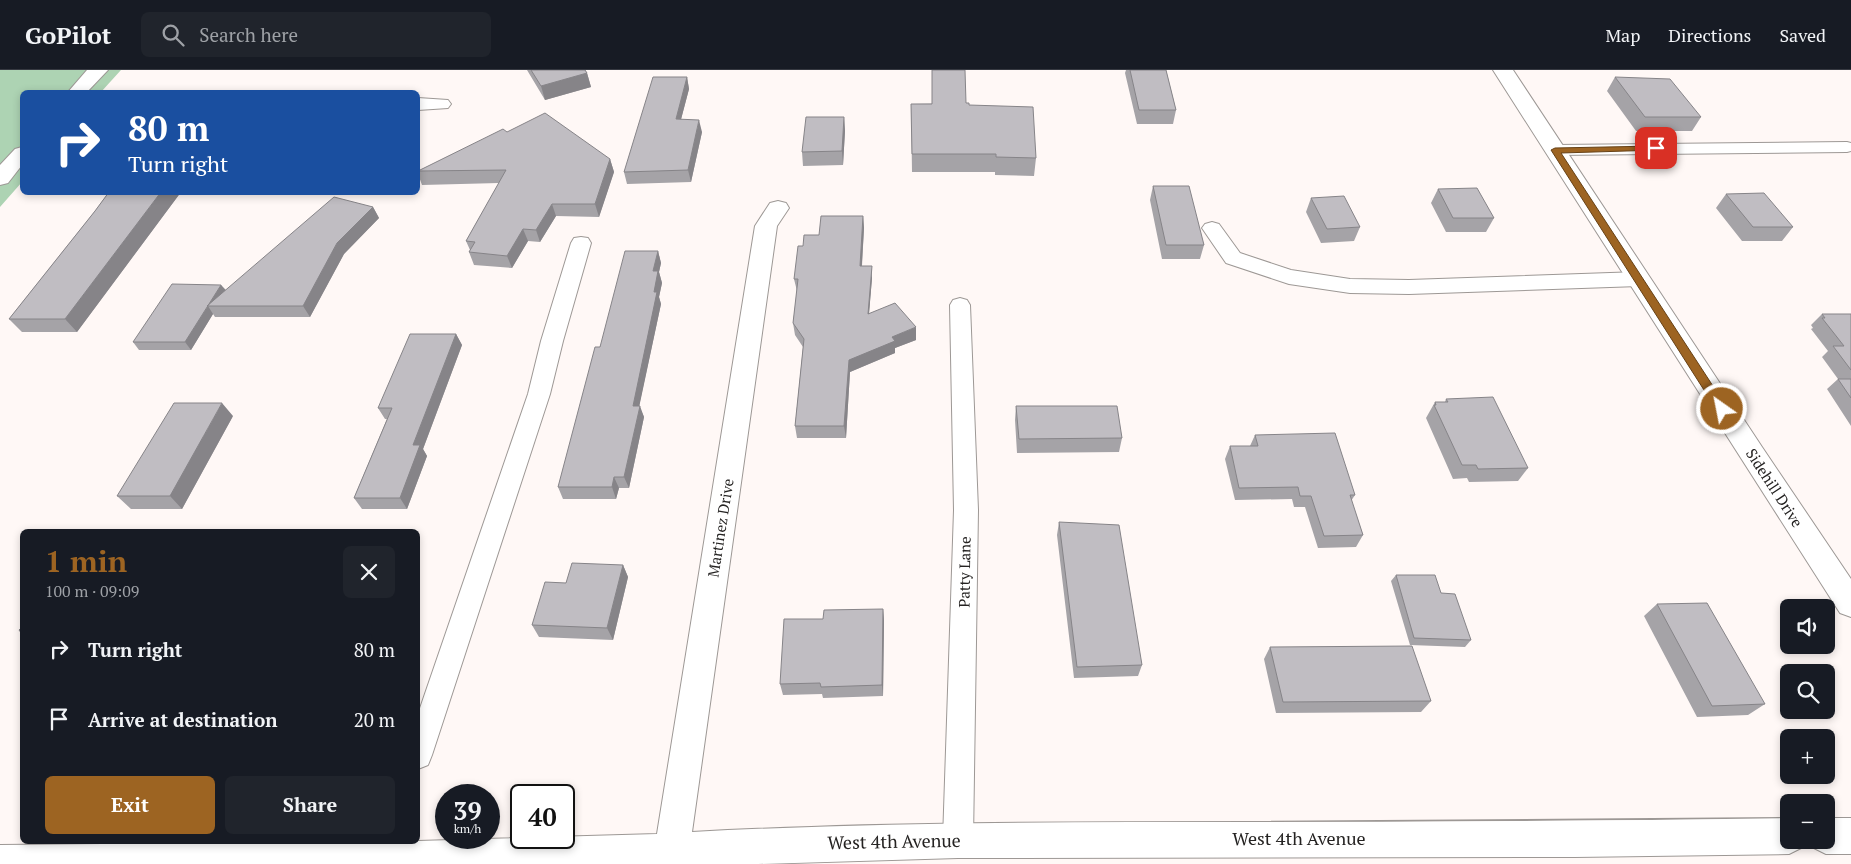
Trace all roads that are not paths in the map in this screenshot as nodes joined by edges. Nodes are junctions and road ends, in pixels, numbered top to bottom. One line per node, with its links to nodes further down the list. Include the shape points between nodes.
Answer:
1 (98, 70): 3 (street)
2 (1503, 70): 7 (street, Sidehill Drive)
3 (79, 90)
4 (420, 104): 5 (street)
5 (441, 104)
6 (1847, 147): 7 (lane)
7 (1555, 150): 13 (street, Sidehill Drive)
8 (20, 155): 9 (street)
9 (0, 178)
10 (778, 208): 22 (street, Martinez Drive, via 766,226)
11 (1212, 228): 13 (lane, via 1233,258 1289,277 1350,286 1521,285)
12 (581, 243): 16 (lane, via 539,394)
13 (1639, 279): 15 (street, Sidehill Drive)
14 (960, 305): 20 (lane, Patty Lane, via 966,510)
15 (1851, 604)
16 (420, 749)
17 (1780, 836): 20 (street, West 4th Avenue)
18 (1835, 836): 19 (street)
19 (1851, 836)
20 (958, 840): 23 (street, West 4th Avenue)
21 (385, 850): 22 (street, West 4th Avenue); 25 (street, West 4th Avenue)
22 (672, 851): 23 (street, West 4th Avenue)
23 (818, 854)
24 (0, 863): 25 (street, West 4th Avenue)
25 (63, 863)

